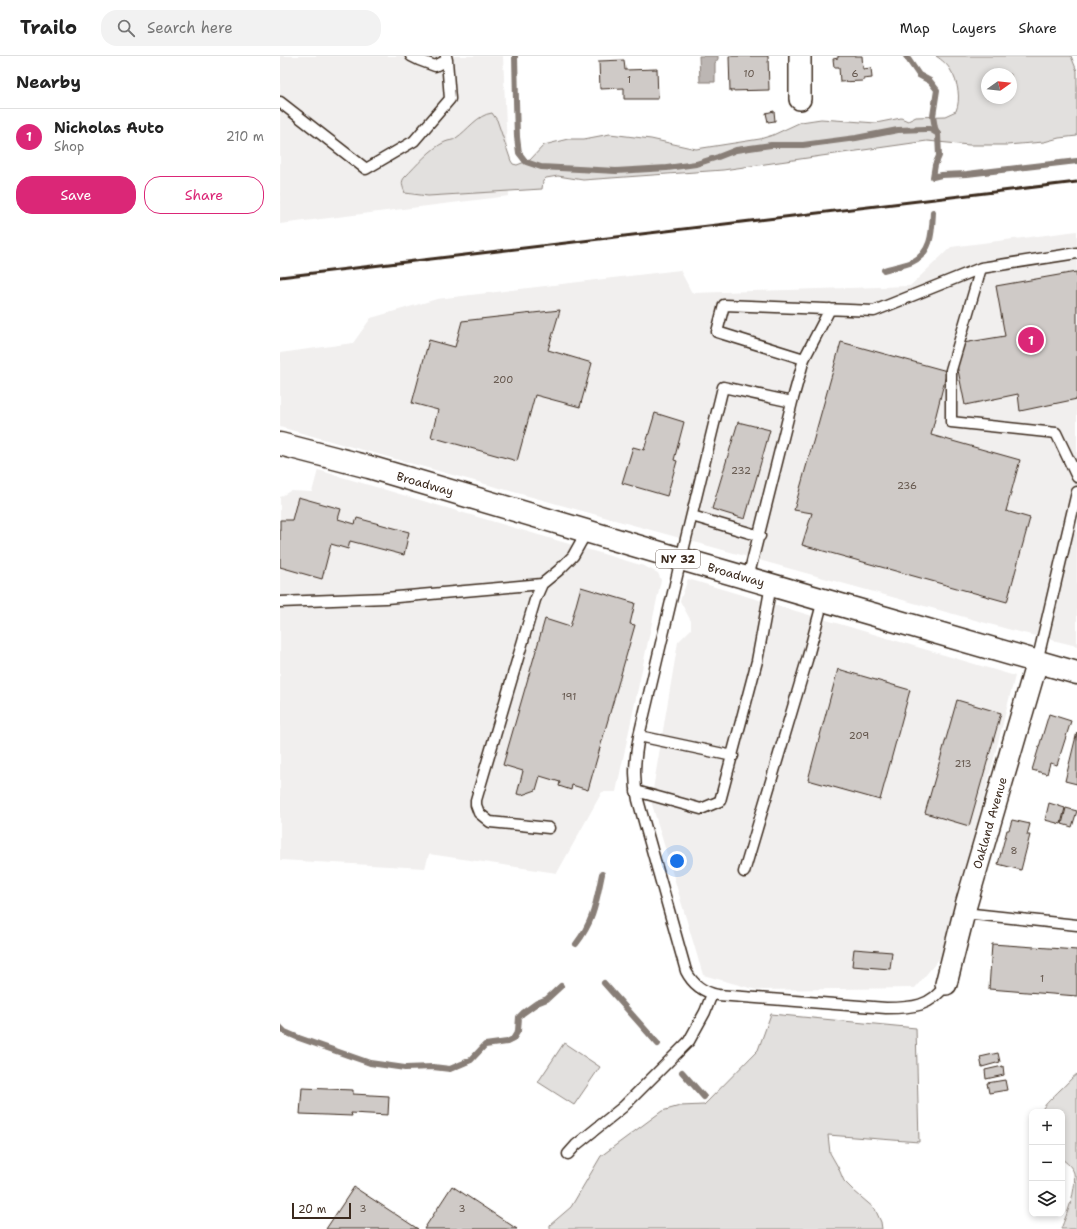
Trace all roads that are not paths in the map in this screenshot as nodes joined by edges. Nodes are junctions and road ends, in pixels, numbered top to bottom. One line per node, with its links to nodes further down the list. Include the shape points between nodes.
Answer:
1 (411, 56): 3 (lane, via 435,66)
2 (800, 56): 4 (street)
3 (446, 58): 5 (lane, via 450,99 414,141 366,169)
4 (800, 99)
5 (280, 102)
6 (1077, 253): 7 (lane)
7 (982, 268): 8 (lane, via 874,311); 12 (lane, via 951,370 951,422 1056,433)
8 (830, 309): 9 (lane); 9 (lane, via 724,305 717,332)
9 (804, 359): 10 (lane)
10 (792, 402): 14 (lane, via 724,387); 16 (lane)
11 (280, 444): 15 (main road, Broadway / NY 32, via 369,467)
12 (1077, 477)
13 (1077, 492): 23 (lane)
14 (692, 516): 16 (lane); 17 (lane)
15 (587, 531): 17 (main road, Broadway / NY 32); 19 (lane, via 573,556)
16 (760, 536): 18 (lane)
17 (681, 559): 18 (main road, Broadway / NY 32); 25 (lane)
18 (748, 578): 20 (main road, Broadway / NY 32)
19 (542, 584): 22 (lane, via 386,598); 28 (lane, via 535,600 476,805 482,817 490,822)
20 (771, 585): 21 (main road, Broadway / NY 32); 26 (lane, via 757,661)
21 (823, 600): 23 (main road, Broadway / NY 32); 29 (lane)
22 (280, 602)
23 (1037, 662): 24 (main road, Broadway / NY 32); 30 (street, Oakland Avenue)
24 (1077, 673)
25 (639, 736): 26 (lane); 27 (lane, via 634,765)
26 (733, 756): 27 (lane, via 720,801 701,809)
27 (636, 791): 33 (lane, via 686,971 701,989)
28 (550, 828)
29 (744, 872)
30 (964, 913): 31 (lane); 32 (street, Oakland Avenue)
31 (1077, 925)
32 (946, 984): 33 (lane, via 931,1000 905,1008)
33 (712, 994): 34 (lane, via 689,1041 623,1108)
34 (568, 1154)

